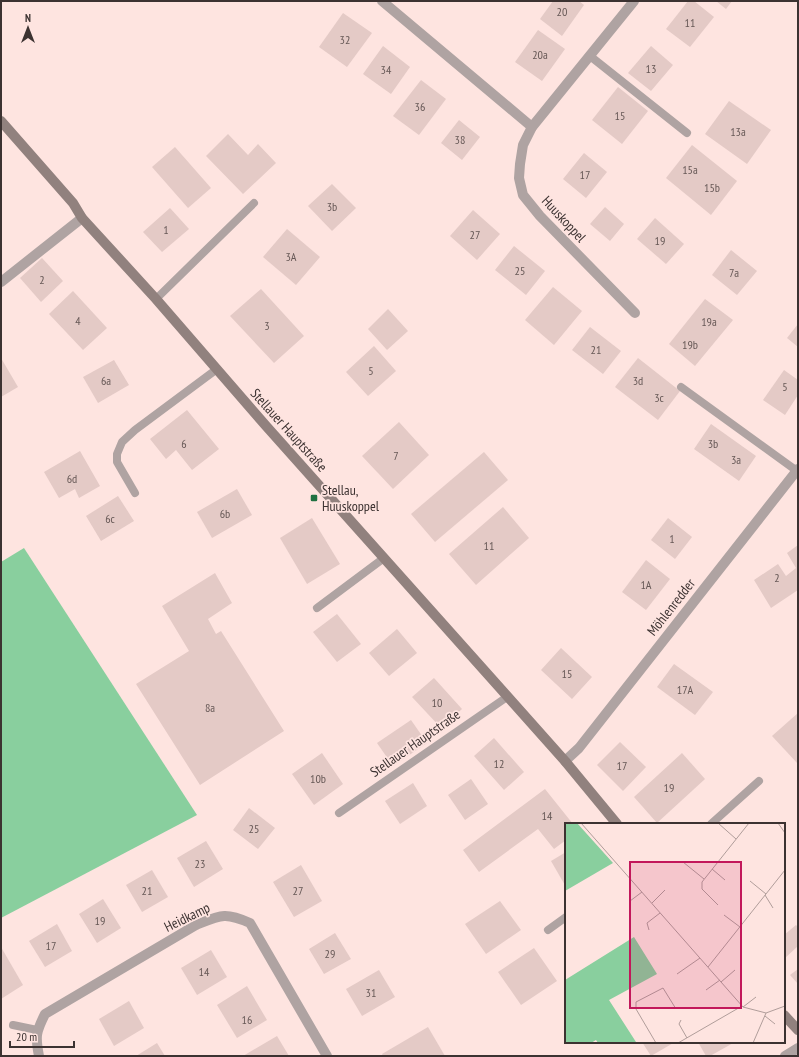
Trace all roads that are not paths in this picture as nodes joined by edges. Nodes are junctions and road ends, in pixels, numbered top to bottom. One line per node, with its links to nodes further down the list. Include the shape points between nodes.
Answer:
1 (382, 1): 5 (street)
2 (634, 1): 3 (street, Huuskoppel)
3 (590, 56): 5 (street, Huuskoppel); 6 (lane)
4 (1, 121): 8 (street, Stellauer Hauptstraße, via 73,203)
5 (532, 127): 11 (street, Huuskoppel, via 523,145 520,164 519,178 523,195 540,216)
6 (687, 133)
7 (254, 203): 10 (lane)
8 (82, 218): 9 (street); 10 (street, Stellauer Hauptstraße)
9 (1, 282)
10 (156, 299): 12 (street, Stellauer Hauptstraße)
11 (635, 313)
12 (218, 370): 15 (lane, via 122,442 117,462); 16 (street, Stellauer Hauptstraße)
13 (681, 386): 14 (lane)
14 (797, 470): 19 (street, Möhlenredder)
15 (135, 493)
16 (384, 558): 17 (lane); 18 (street, Stellauer Hauptstraße)
17 (317, 608)
18 (507, 697): 19 (street, Stellauer Hauptstraße); 21 (lane, Stellauer Hauptstraße)
19 (565, 762): 22 (street, Stellauer Hauptstraße)
20 (759, 781): 23 (lane)
21 (339, 812)
22 (617, 823)
23 (712, 823)
24 (565, 918): 25 (lane)
25 (548, 930)
26 (785, 1016): 29 (street)
27 (13, 1025): 28 (lane)
28 (37, 1030): 31 (street); 32 (street, Heidkamp, via 45,1014 196,925 219,916 235,916 250,923)
29 (798, 1030)
30 (798, 1048): 33 (street)
31 (39, 1056)
32 (327, 1056)
33 (785, 1056)

